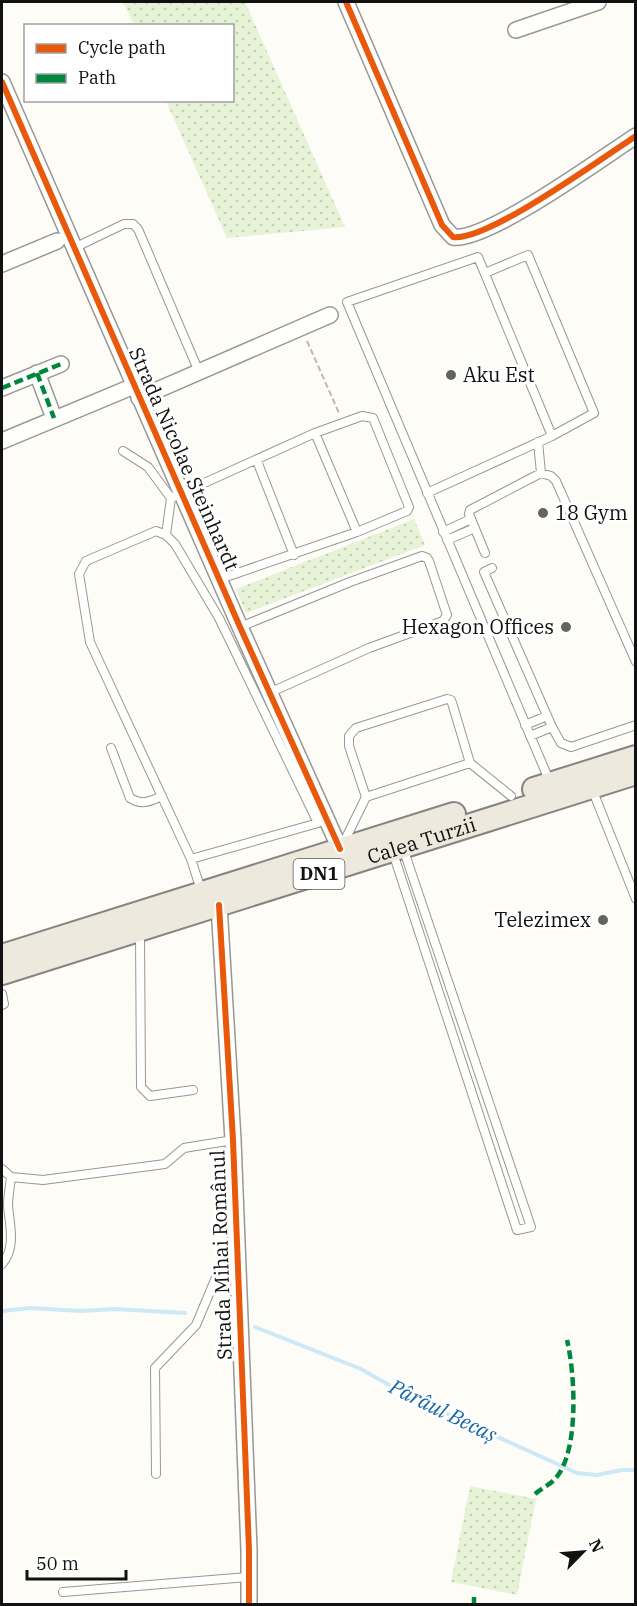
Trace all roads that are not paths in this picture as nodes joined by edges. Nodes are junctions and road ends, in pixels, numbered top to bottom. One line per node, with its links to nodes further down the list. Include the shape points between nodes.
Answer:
1 (346, 2): 5 (street, via 442,225 453,237 463,238 532,205)
2 (598, 2): 3 (street)
3 (516, 30)
4 (2, 81): 7 (street, Strada Nicolae Steinhardt)
5 (636, 136)
6 (57, 241): 8 (street)
7 (74, 248): 12 (lane, via 124,224 133,224); 15 (street, Strada Nicolae Steinhardt)
8 (2, 264)
9 (485, 273): 18 (lane); 18 (lane, via 528,255 594,413); 24 (lane, via 478,257 347,302)
10 (330, 315): 12 (street)
11 (61, 364): 13 (street)
12 (199, 372): 15 (street)
13 (37, 373): 14 (street); 16 (street)
14 (2, 388)
15 (136, 392): 16 (street); 25 (street, Strada Nicolae Steinhardt)
16 (54, 418): 19 (street)
17 (315, 433): 22 (lane); 27 (lane); 27 (lane, via 362,416 373,418 409,507 401,515)
18 (552, 436): 20 (lane)
19 (2, 441)
20 (538, 442): 23 (lane); 24 (lane)
21 (123, 451): 25 (lane, via 148,467)
22 (257, 460): 25 (lane); 32 (lane)
23 (541, 473): 26 (lane, via 470,510); 36 (lane, via 556,481 593,574)
24 (427, 493): 28 (lane)
25 (176, 496): 29 (lane); 34 (street, Strada Nicolae Steinhardt)
26 (473, 524): 28 (lane); 30 (lane); 31 (lane)
27 (357, 532): 32 (lane)
28 (443, 532): 30 (lane)
29 (166, 535): 49 (lane, via 156,531 86,561 79,574 90,642); 54 (lane, via 219,618 318,823)
30 (447, 540): 40 (lane)
31 (485, 553)
32 (294, 555): 34 (lane)
33 (492, 568): 38 (lane, via 484,572)
34 (220, 579): 35 (street, Strada Nicolae Steinhardt)
35 (240, 627): 37 (street, Strada Nicolae Steinhardt); 37 (lane, via 350,582 422,556 427,558 447,615 443,621 369,648)
36 (636, 662)
37 (269, 693): 53 (street, Strada Nicolae Steinhardt)
38 (547, 716): 40 (lane); 41 (lane)
39 (636, 724): 41 (lane, via 571,747 561,743)
40 (525, 725): 42 (lane)
41 (552, 727): 42 (lane)
42 (530, 736): 47 (lane)
43 (111, 748): 49 (lane, via 130,798 147,802)
44 (636, 757): 47 (main road, Calea Turzii / DN1)
45 (470, 764): 50 (lane); 51 (lane); 51 (lane, via 451,700 447,699 356,728 349,746)
46 (636, 773): 48 (main road, Calea Turzii / DN1)
47 (550, 783): 50 (main road, Calea Turzii / DN1)
48 (591, 787): 52 (main road, Calea Turzii / DN1); 56 (lane)
49 (162, 796): 54 (lane)
50 (511, 796): 53 (main road, Calea Turzii / DN1)
51 (366, 797): 53 (lane)
52 (398, 848): 52 (lane, via 517,1230 531,1227); 55 (main road, Calea Turzii / DN1)
53 (340, 849): 55 (main road, Calea Turzii / DN1)
54 (191, 859): 55 (lane)
55 (211, 898): 57 (main road, Calea Turzii / DN1); 58 (main road, Calea Turzii / DN1); 63 (street, Strada Mihai Românul)
56 (636, 899)
57 (140, 928): 59 (main road, Calea Turzii / DN1); 62 (lane, via 141,1087 150,1096)
58 (2, 956)
59 (2, 973)
60 (2, 994): 61 (lane)
61 (2, 1005)
62 (193, 1090)
63 (233, 1140): 65 (lane, via 184,1148 165,1164 43,1180); 66 (street, Strada Mihai Românul)
64 (2, 1169): 65 (lane)
65 (11, 1177): 67 (lane, via 9,1256)
66 (236, 1230): 68 (lane, via 196,1325 155,1368); 69 (street, Strada Mihai Românul)
67 (2, 1264)
68 (156, 1474)
69 (248, 1577): 70 (lane); 71 (street, Strada Mihai Românul)
70 (63, 1592)
71 (249, 1605)

